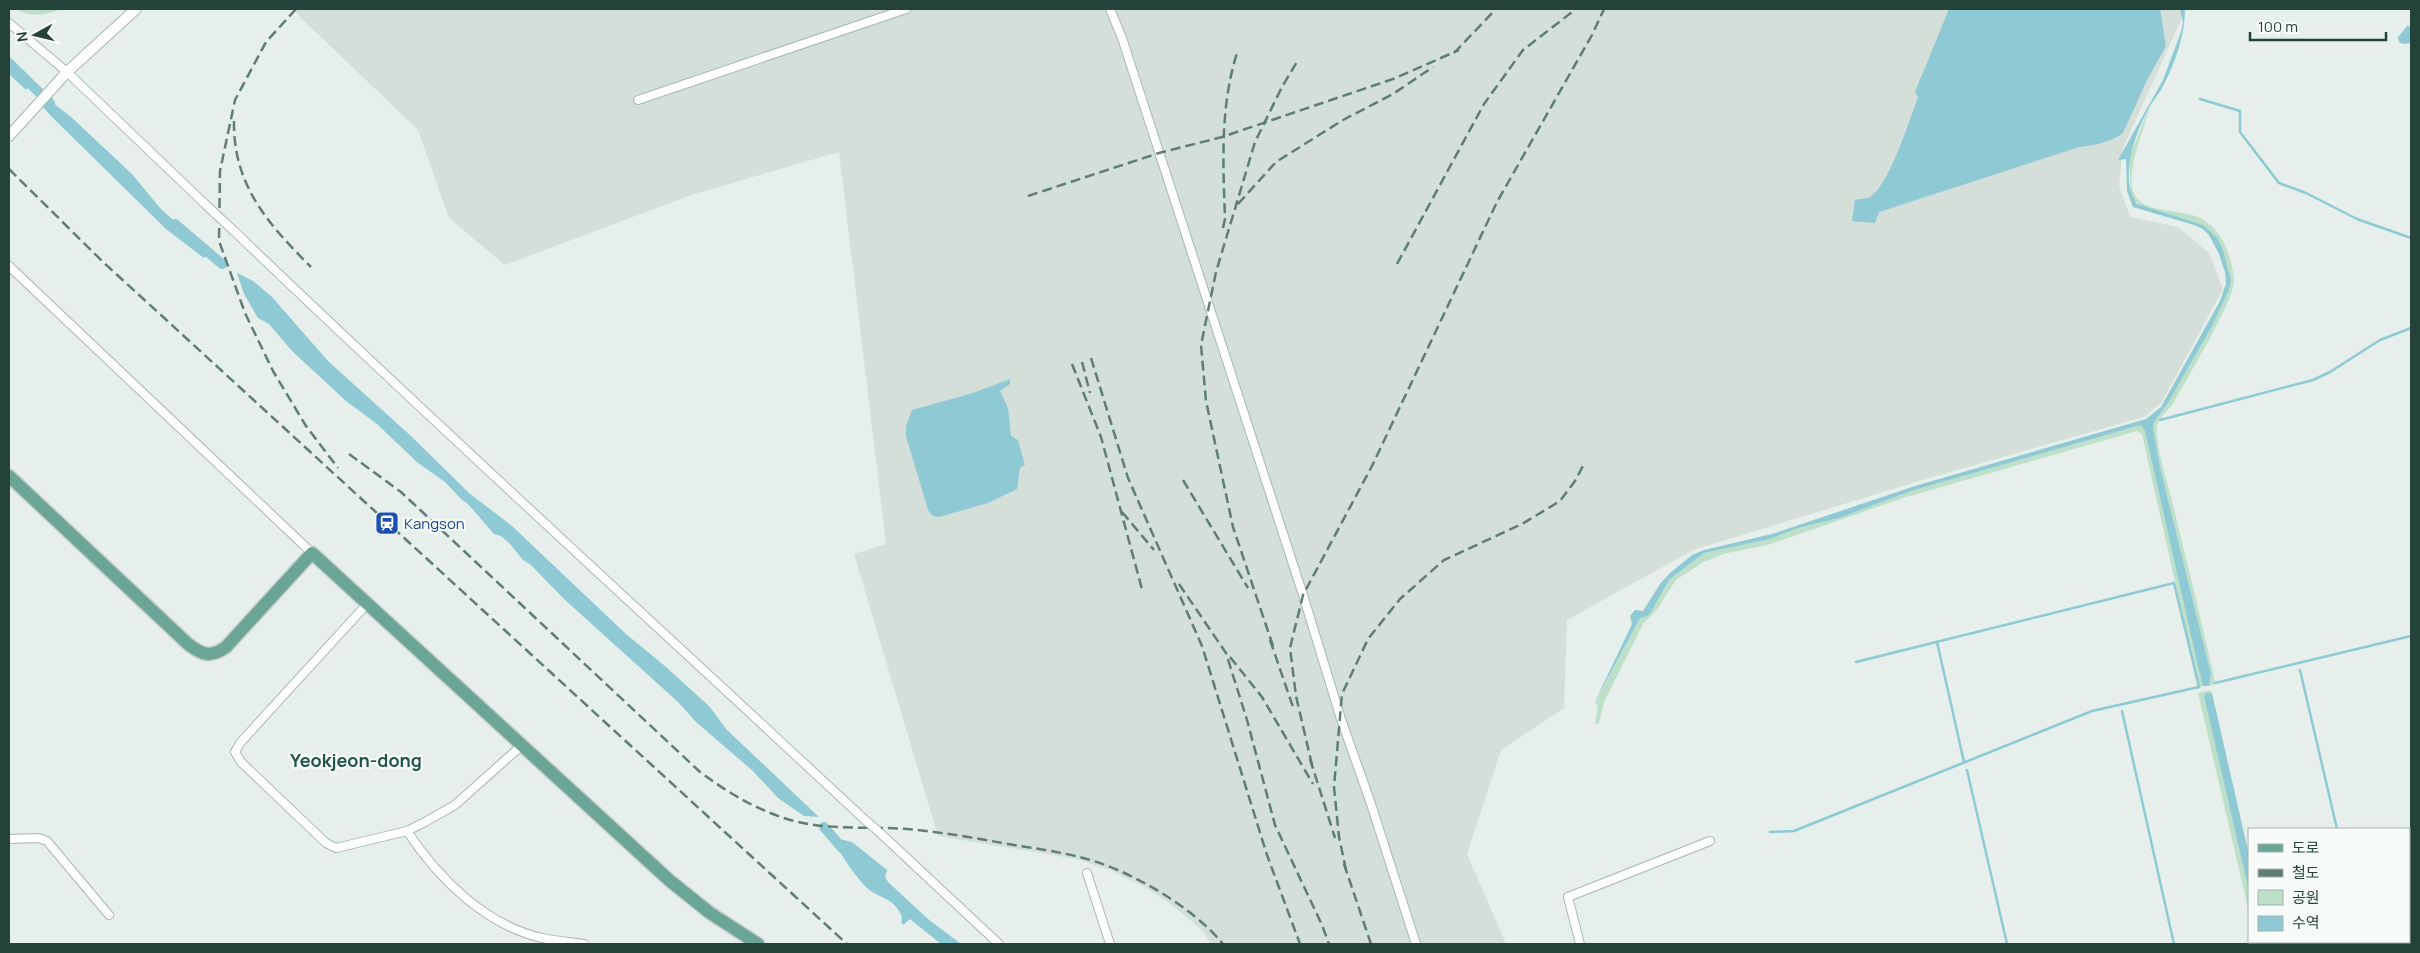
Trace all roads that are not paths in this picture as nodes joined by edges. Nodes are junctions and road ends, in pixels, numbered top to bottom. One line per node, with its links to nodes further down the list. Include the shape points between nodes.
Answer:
1 (136, 9): 5 (street)
2 (906, 9): 6 (street)
3 (1110, 9): 22 (street)
4 (9, 23): 5 (street)
5 (67, 72): 7 (street); 20 (street, bridge, via 484,469)
6 (638, 100)
7 (9, 136)
8 (9, 266): 10 (street)
9 (9, 476): 10 (main road, via 188,644 203,654 211,656 226,647)
10 (312, 553): 11 (main road)
11 (367, 604): 12 (main road); 13 (street, via 240,742 235,752 241,762 326,843 336,848)
12 (522, 745): 13 (street, via 455,805); 19 (main road, via 692,900)
13 (407, 831): 18 (street, via 435,870 476,905 502,922 542,938)
14 (9, 839): 17 (street, via 38,838 47,841)
15 (1710, 840): 23 (street, via 1568,897)
16 (1087, 873): 21 (street)
17 (108, 915)
18 (584, 944)
19 (758, 944)
20 (999, 944)
21 (1110, 944)
22 (1416, 944)
23 (1580, 944)

